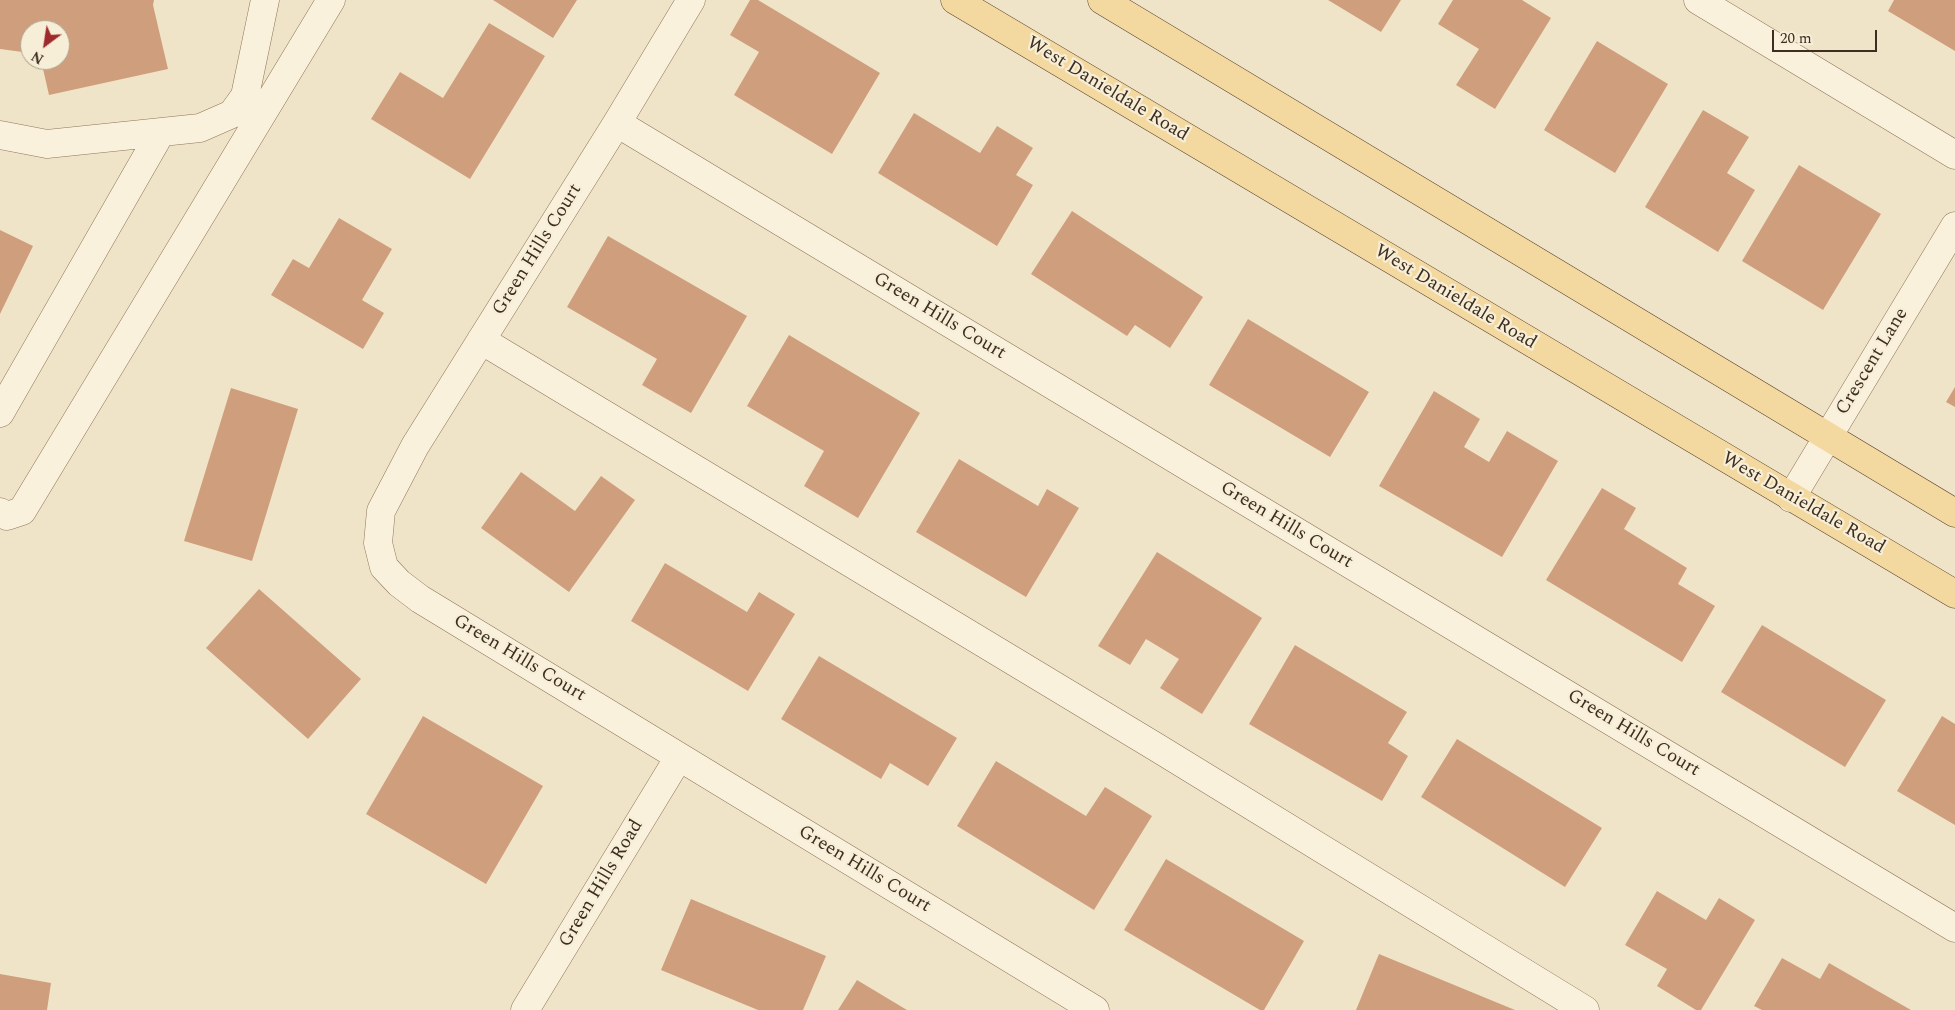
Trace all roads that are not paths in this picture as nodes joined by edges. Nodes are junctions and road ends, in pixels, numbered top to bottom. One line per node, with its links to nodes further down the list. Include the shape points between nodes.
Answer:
1 (265, 0): 7 (street)
2 (331, 0): 7 (street)
3 (691, 0): 8 (street, Green Hills Court)
4 (955, 0): 16 (main road, West Danieldale Road)
5 (1102, 0): 15 (main road)
6 (1698, 0): 11 (street)
7 (256, 102): 9 (street, via 200,128); 17 (street, via 22,511 7,516)
8 (617, 123): 13 (street, Green Hills Court); 21 (street, Green Hills Court)
9 (161, 132): 10 (street, via 47,144); 14 (street)
10 (0, 136)
11 (1955, 155)
12 (1955, 226): 15 (street, Crescent Lane)
13 (481, 340): 20 (street, Green Hills Court, via 415,446 381,511 378,543 384,566 420,599); 24 (street)
14 (0, 413)
15 (1828, 437): 16 (street, Crescent Lane); 18 (main road)
16 (1792, 498): 19 (main road, West Danieldale Road)
17 (0, 512)
18 (1955, 513)
19 (1955, 594)
20 (679, 757): 22 (street, Green Hills Road); 23 (street, Green Hills Court)
21 (1955, 928)
22 (525, 1010)
23 (1095, 1010)
24 (1585, 1010)

